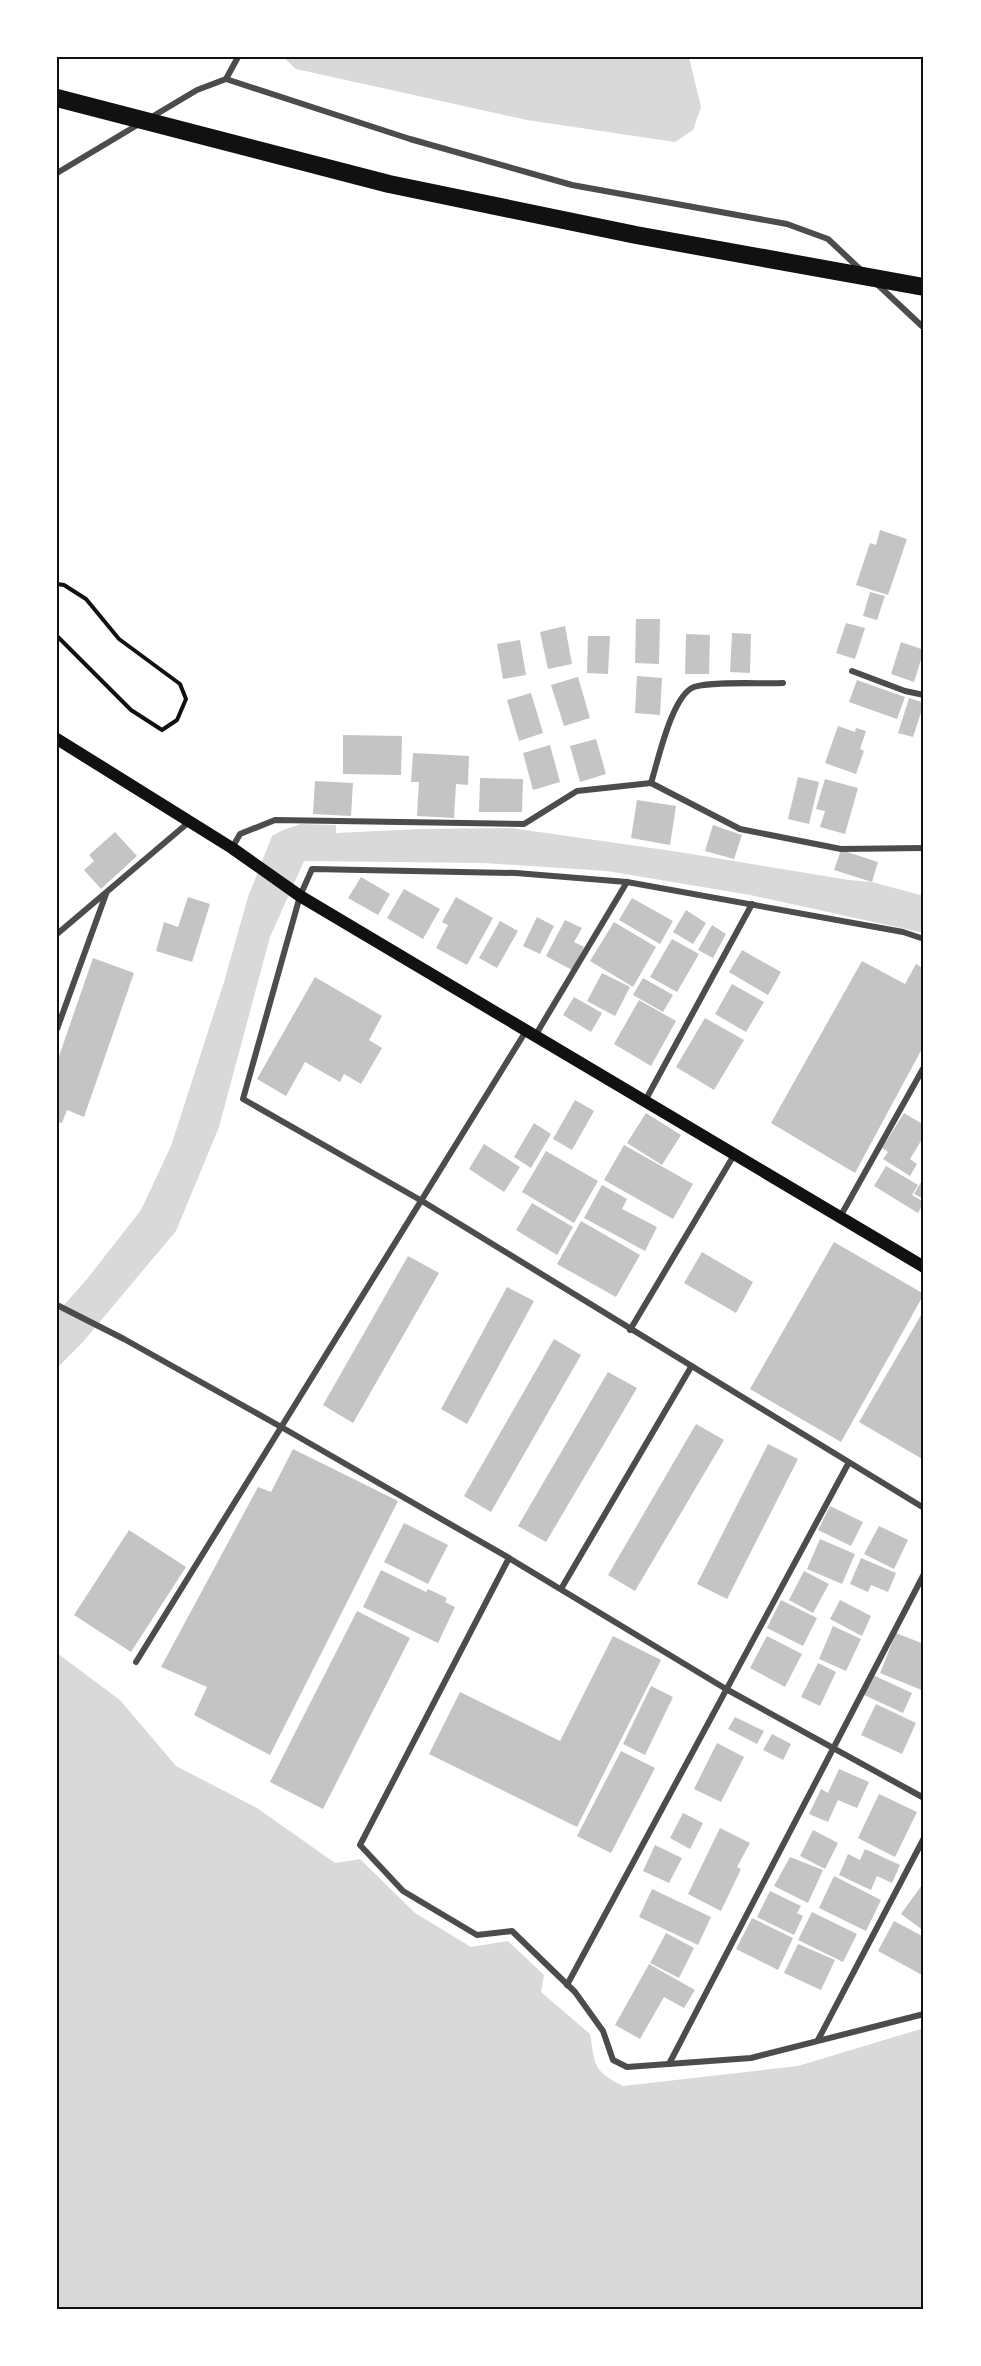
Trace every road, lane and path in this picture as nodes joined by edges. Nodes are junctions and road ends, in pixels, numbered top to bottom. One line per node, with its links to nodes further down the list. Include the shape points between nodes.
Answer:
1 (238, 57): 2 (street)
2 (226, 79): 4 (street, via 197,90); 6 (street, via 410,139 572,185 787,224 828,239)
3 (57, 98): 5 (highway, via 423,191 647,237)
4 (57, 173)
5 (924, 286)
6 (924, 328)
7 (57, 584): 8 (path, via 86,599 118,639 180,684 186,699 177,720 162,730 131,710)
8 (57, 636)
9 (852, 671): 11 (street)
10 (783, 683): 13 (street, via 692,687 675,706)
11 (924, 695)
12 (57, 739): 14 (main road)
13 (651, 783): 15 (street, via 577,790 524,824 274,820 240,834); 16 (street, via 740,829 842,849)
14 (189, 822): 15 (main road); 18 (street)
15 (232, 848): 19 (main road)
16 (924, 848)
17 (627, 882): 19 (street, via 516,873 312,869); 20 (street); 24 (street)
18 (107, 891): 21 (street); 23 (street)
19 (300, 896): 24 (main road); 28 (street, via 243,1098)
20 (752, 904): 22 (street); 26 (street)
21 (57, 934)
22 (924, 939)
23 (57, 1029)
24 (531, 1034): 26 (main road); 28 (street)
25 (924, 1068): 29 (street)
26 (645, 1102): 27 (main road)
27 (734, 1155): 29 (main road); 32 (street)
28 (422, 1202): 32 (street); 34 (street)
29 (840, 1217): 30 (main road)
30 (924, 1267)
31 (57, 1305): 34 (street)
32 (630, 1330): 33 (street)
33 (691, 1367): 35 (street); 39 (street)
34 (283, 1428): 37 (street); 40 (street)
35 (848, 1464): 36 (street); 41 (street)
36 (924, 1508)
37 (509, 1558): 39 (street); 45 (street, via 360,1845 403,1891 477,1935 512,1931)
38 (924, 1574): 42 (street)
39 (561, 1589): 41 (street)
40 (136, 1662)
41 (726, 1689): 42 (street); 45 (street)
42 (834, 1748): 43 (street); 48 (street)
43 (924, 1798)
44 (924, 1838): 47 (street)
45 (567, 1985): 48 (street, via 603,2031 613,2060 627,2067)
46 (924, 2014): 47 (street)
47 (818, 2040): 48 (street, via 751,2058)
48 (669, 2064)

